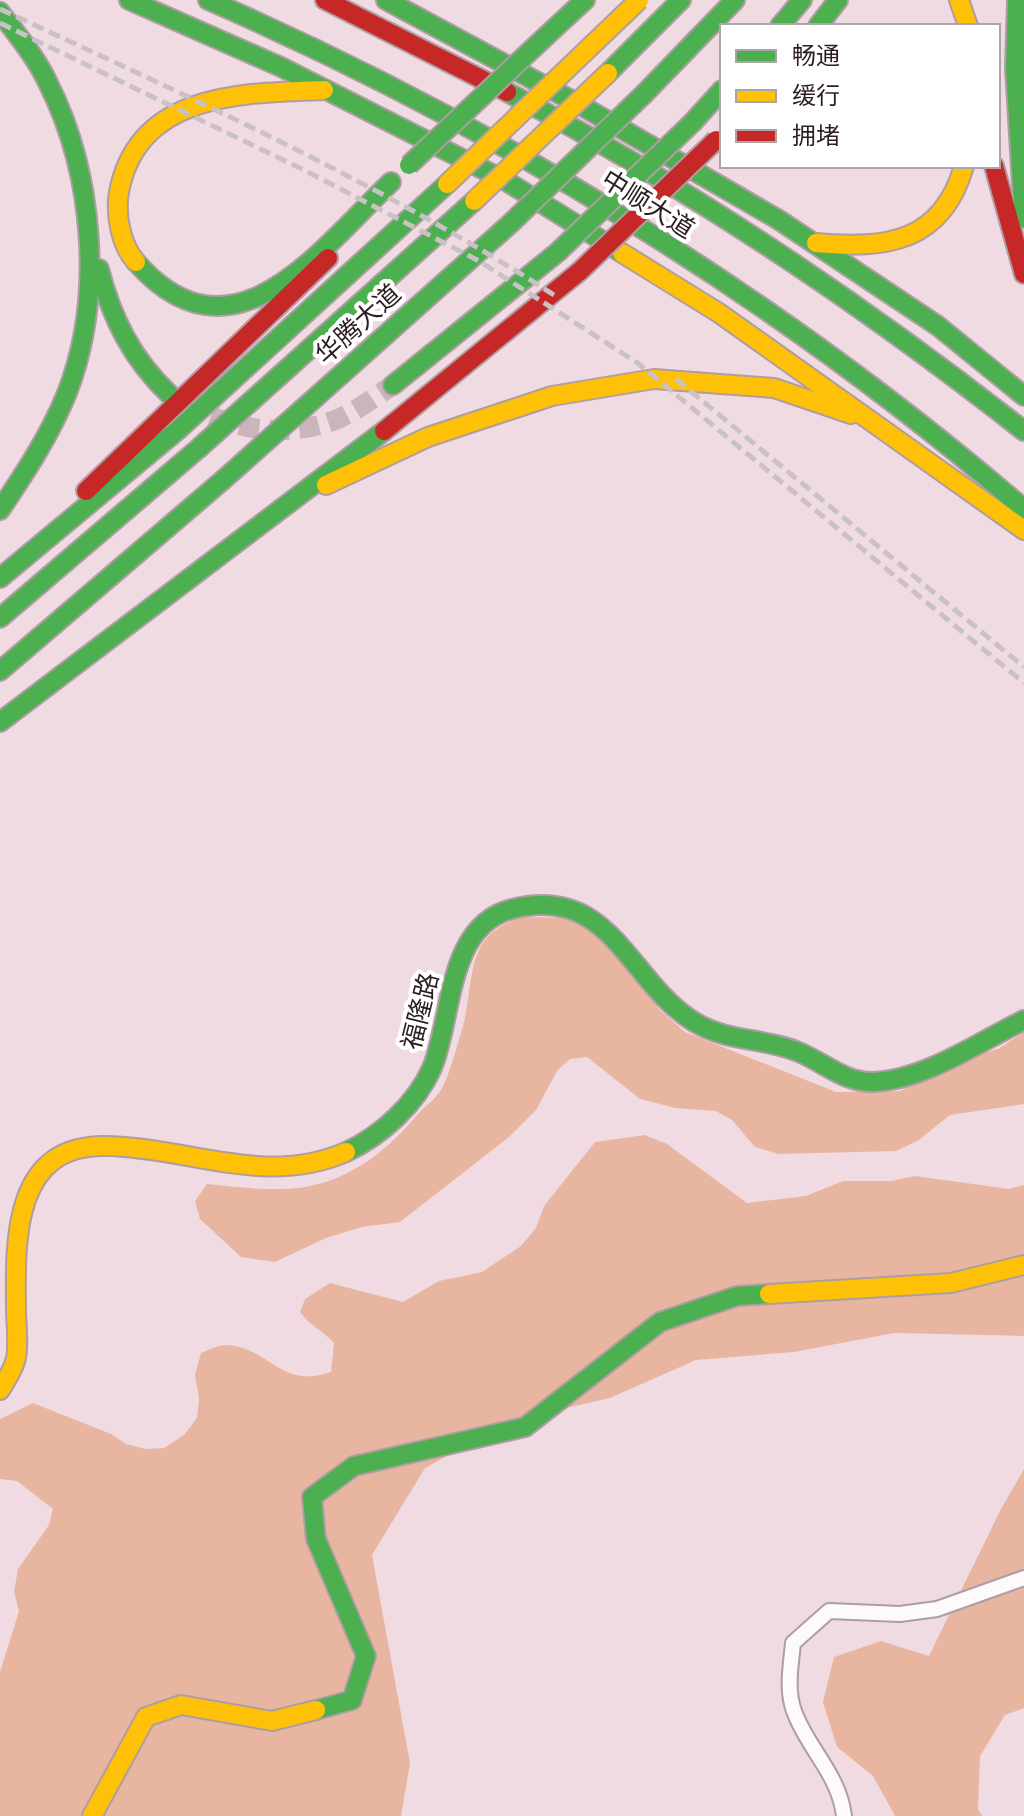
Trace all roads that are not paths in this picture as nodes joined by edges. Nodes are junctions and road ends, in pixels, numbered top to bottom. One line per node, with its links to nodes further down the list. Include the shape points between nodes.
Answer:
1 (129, 0): 17 (main road)
2 (208, 0): 33 (main road, 中顺大道, via 299,38 529,159 738,291 891,398)
3 (325, 0): 31 (main road, 中顺大道, via 567,124 767,244 924,351)
4 (386, 0): 25 (main road, via 582,106)
5 (585, 0): 22 (main road, bridge)
6 (639, 0): 36 (main road, bridge, via 179,429)
7 (681, 0): 37 (main road, 华腾大道, bridge, via 474,201)
8 (735, 0): 38 (main road, 华腾大道, bridge, via 511,223)
9 (802, 0): 14 (main road)
10 (838, 0): 15 (main road)
11 (959, 0): 16 (main road)
12 (1017, 0): 23 (main road, via 1015,68)
13 (0, 12): 24 (main road, via 43,73 71,140)
14 (782, 24)
15 (820, 24)
16 (967, 24)
17 (326, 90): 22 (main road, via 222,96 185,108 155,127 132,155 118,186 121,241 142,270 168,292 199,306 230,308 291,274); 30 (main road, via 506,181 719,313)
18 (720, 92): 27 (main road, bridge, via 558,252)
19 (719, 136): 32 (main road, bridge, via 580,271)
20 (963, 168): 25 (main road, via 942,214 910,237 869,248)
21 (995, 168): 26 (main road)
22 (391, 182): 36 (main road, via 316,270)
23 (1024, 218)
24 (89, 230): 28 (main road, via 106,299 126,345 146,374); 34 (main road, via 91,298 69,392 26,474)
25 (813, 243): 29 (main road, via 938,326)
26 (1024, 274)
27 (393, 385)
28 (170, 395)
29 (1024, 396)
30 (873, 422): 32 (main road, via 774,388 654,379 552,396 428,437); 35 (main road)
31 (1024, 431)
32 (294, 500): 39 (main road)
33 (1024, 509)
34 (0, 510)
35 (1024, 530)
36 (0, 576)
37 (0, 618)
38 (0, 671)
39 (0, 722)
40 (1024, 1020): 42 (main road, 福隆路, via 893,1080 859,1082 789,1048 711,1033 678,1010 590,916 549,905 508,908 478,924 460,958 432,1069 413,1098 373,1137 323,1161 276,1170 95,1143 50,1159 24,1198 16,1237)
41 (1024, 1265): 45 (main road, via 951,1283 737,1296 660,1322 525,1427 354,1466 312,1497 316,1539 366,1656 352,1700 272,1721 181,1705 146,1717)
42 (8, 1356): 43 (main road, 福隆路)
43 (0, 1390)
44 (1024, 1578): 46 (street, via 937,1609 900,1614 829,1611 793,1643 788,1680 794,1711 829,1768)
45 (92, 1816)
46 (844, 1816)

